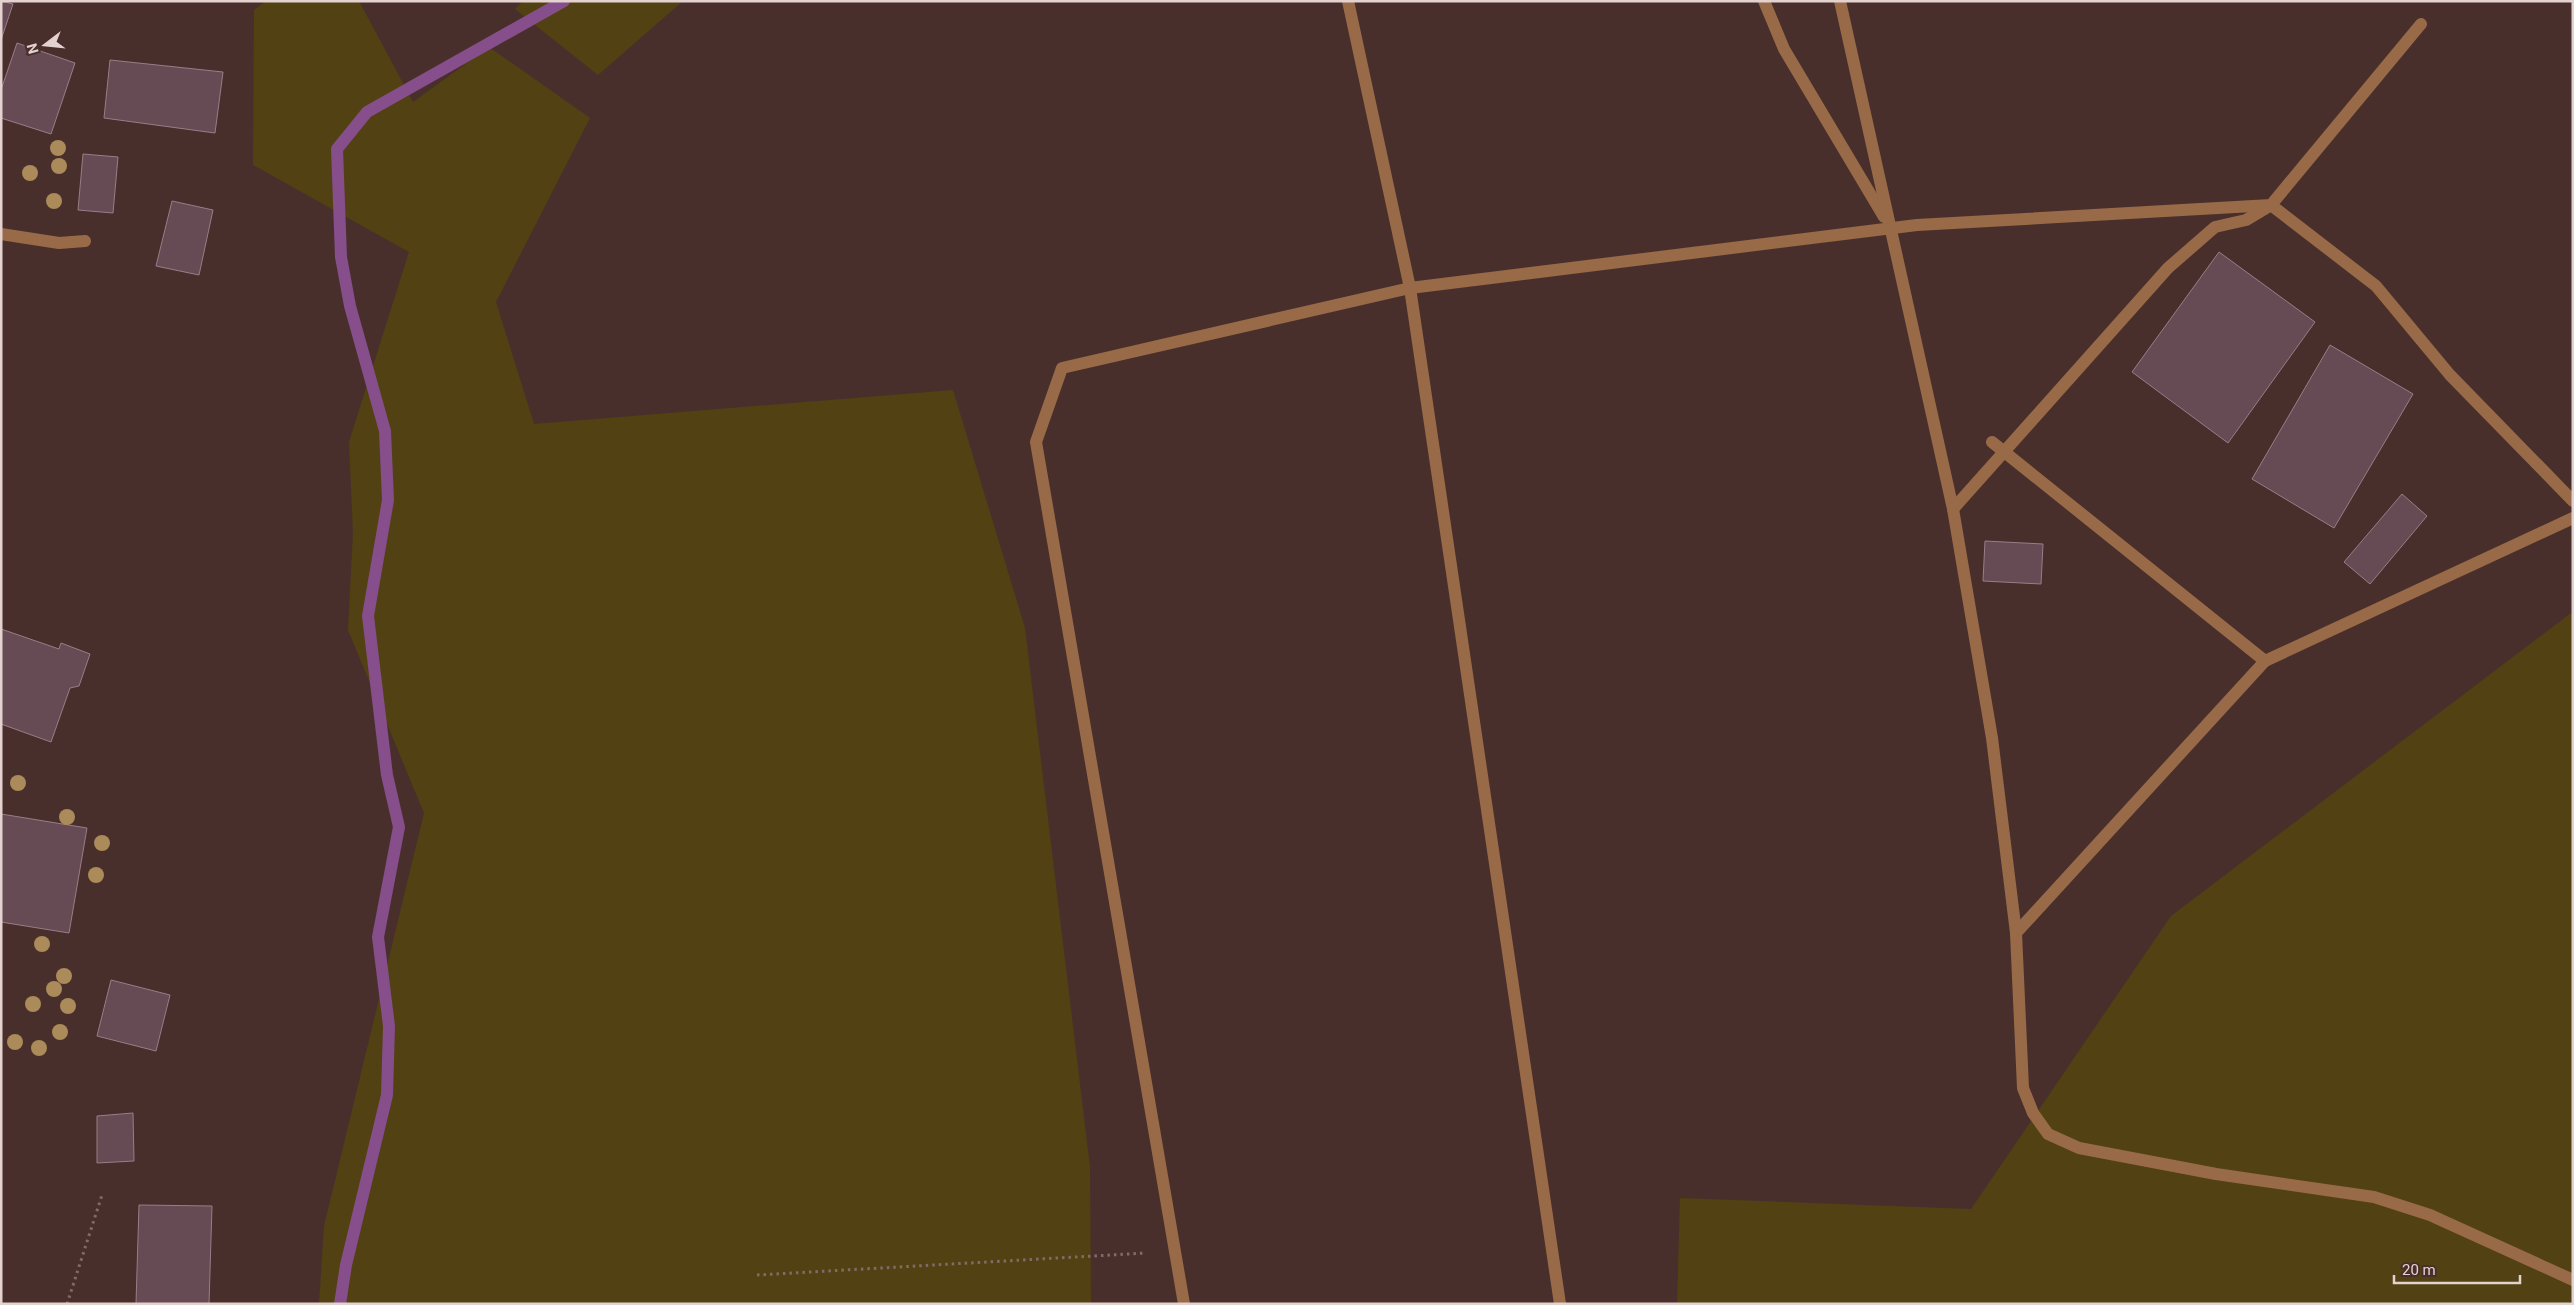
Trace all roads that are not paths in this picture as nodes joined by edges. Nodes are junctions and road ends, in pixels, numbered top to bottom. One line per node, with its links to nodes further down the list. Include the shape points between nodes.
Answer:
1 (1348, 1): 9 (street)
2 (1764, 1): 6 (street, via 1784,49)
3 (1840, 1): 6 (street)
4 (2422, 24): 5 (street)
5 (2271, 204): 6 (street); 11 (street, via 2246,220 2215,226 2168,268); 12 (street, via 2376,286 2450,375)
6 (1890, 228): 9 (street); 13 (street)
7 (1, 234): 8 (street, via 59,243)
8 (85, 241)
9 (1410, 288): 18 (street, via 1062,368 1036,442); 19 (street)
10 (1992, 442): 11 (street)
11 (2005, 451): 13 (street); 15 (street)
12 (2573, 501)
13 (1953, 509): 16 (street, via 1992,738)
14 (2573, 518): 15 (street)
15 (2265, 661): 16 (street)
16 (2016, 932): 17 (street, via 2023,1088 2033,1113 2048,1134 2078,1148 2186,1169 2374,1197 2430,1215)
17 (2573, 1280)
18 (1184, 1304)
19 (1560, 1304)

